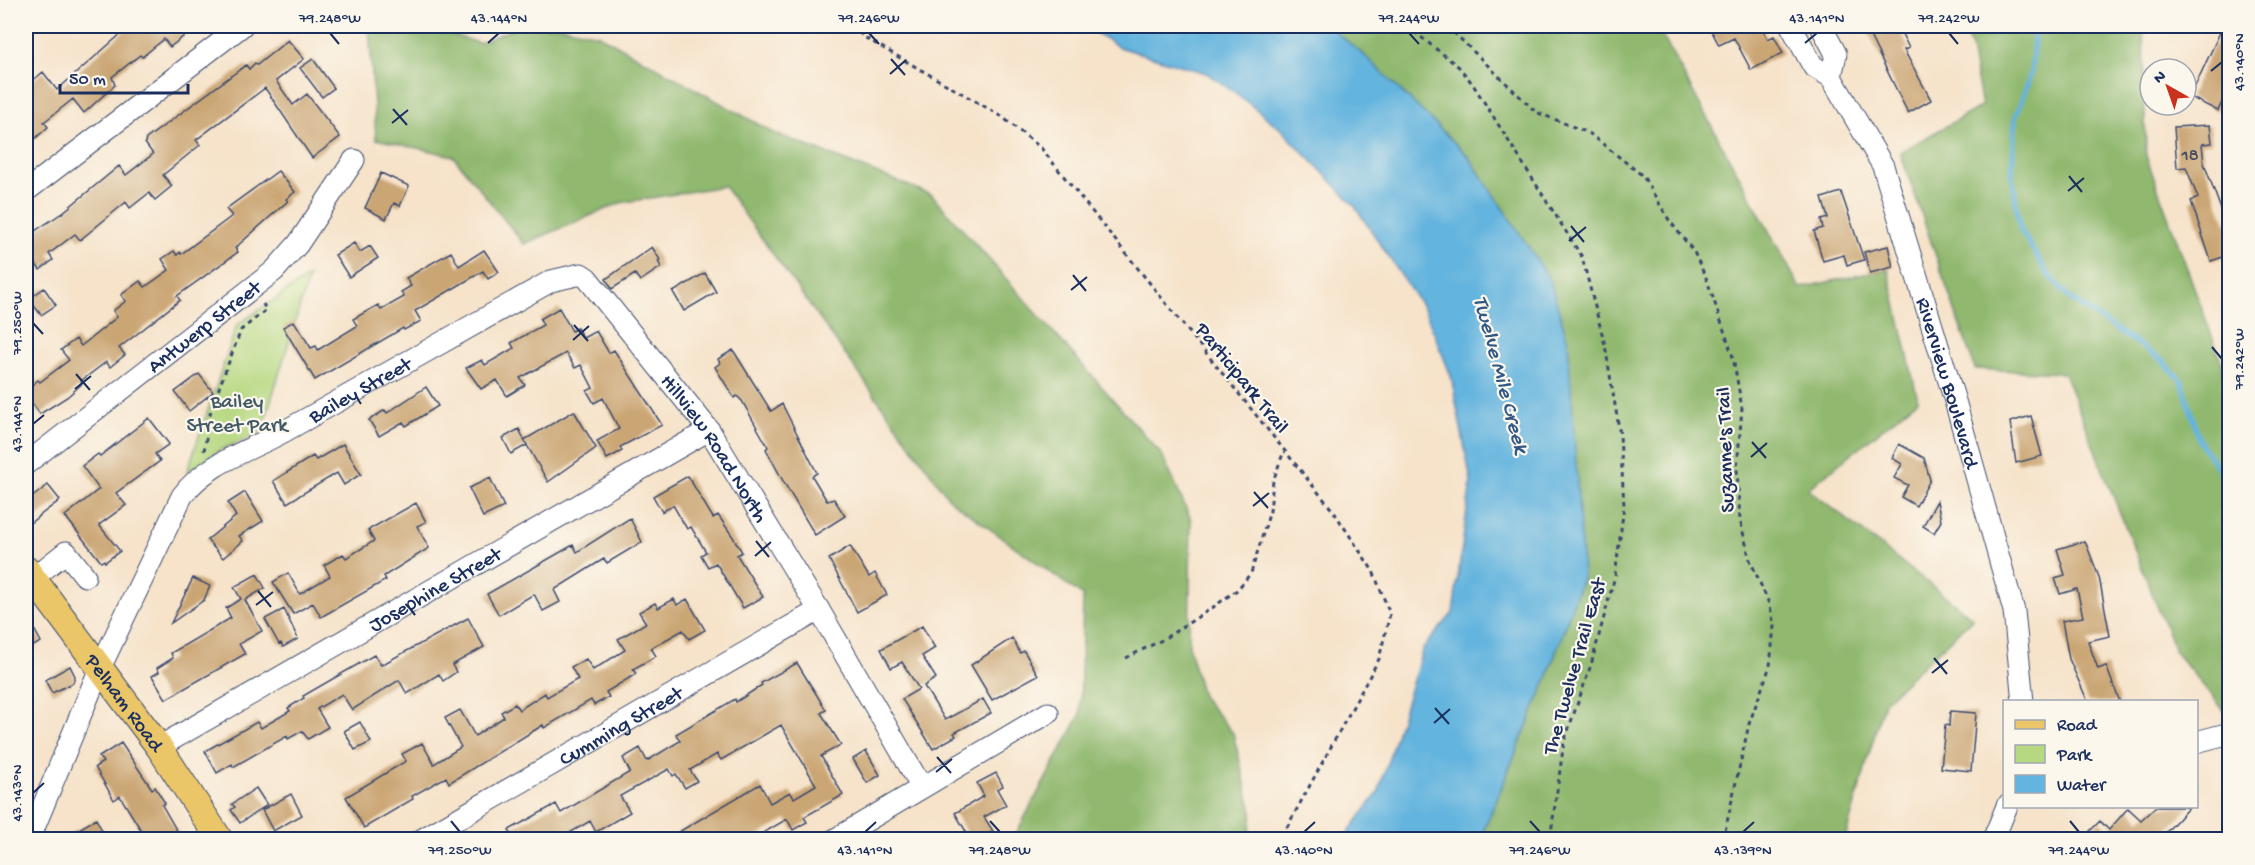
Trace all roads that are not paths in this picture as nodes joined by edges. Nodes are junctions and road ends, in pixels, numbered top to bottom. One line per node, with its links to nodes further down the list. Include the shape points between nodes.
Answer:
1 (242, 26): 6 (street)
2 (1791, 26): 4 (street, Riverview Boulevard, via 1813,66)
3 (1821, 26): 4 (street, via 1836,54)
4 (1831, 77): 14 (street, Riverview Boulevard, via 1883,166 2014,611)
5 (354, 160): 9 (street, Antwerp Street, via 298,244 274,272)
6 (26, 191)
7 (584, 275): 8 (street, Hillview Road North); 13 (street, Bailey Street, via 551,281 192,483 182,495)
8 (709, 430): 12 (street, Hillview Road North); 18 (street, Josephine Street)
9 (26, 464)
10 (29, 574): 11 (street, via 66,552); 13 (main road, Pelham Road)
11 (85, 576)
12 (819, 610): 19 (street, Hillview Road North); 24 (street, Cumming Street)
13 (100, 668): 18 (main road, Pelham Road); 21 (street, Bailey Street)
14 (2023, 700)
15 (1048, 713): 19 (street)
16 (2229, 734): 17 (street)
17 (2198, 742)
18 (159, 747): 23 (main road, Pelham Road)
19 (921, 786): 25 (street)
20 (2007, 808): 26 (street)
21 (32, 813): 22 (street, Bailey Street)
22 (29, 840)
23 (220, 840)
24 (421, 840)
25 (834, 840)
26 (1993, 840)

